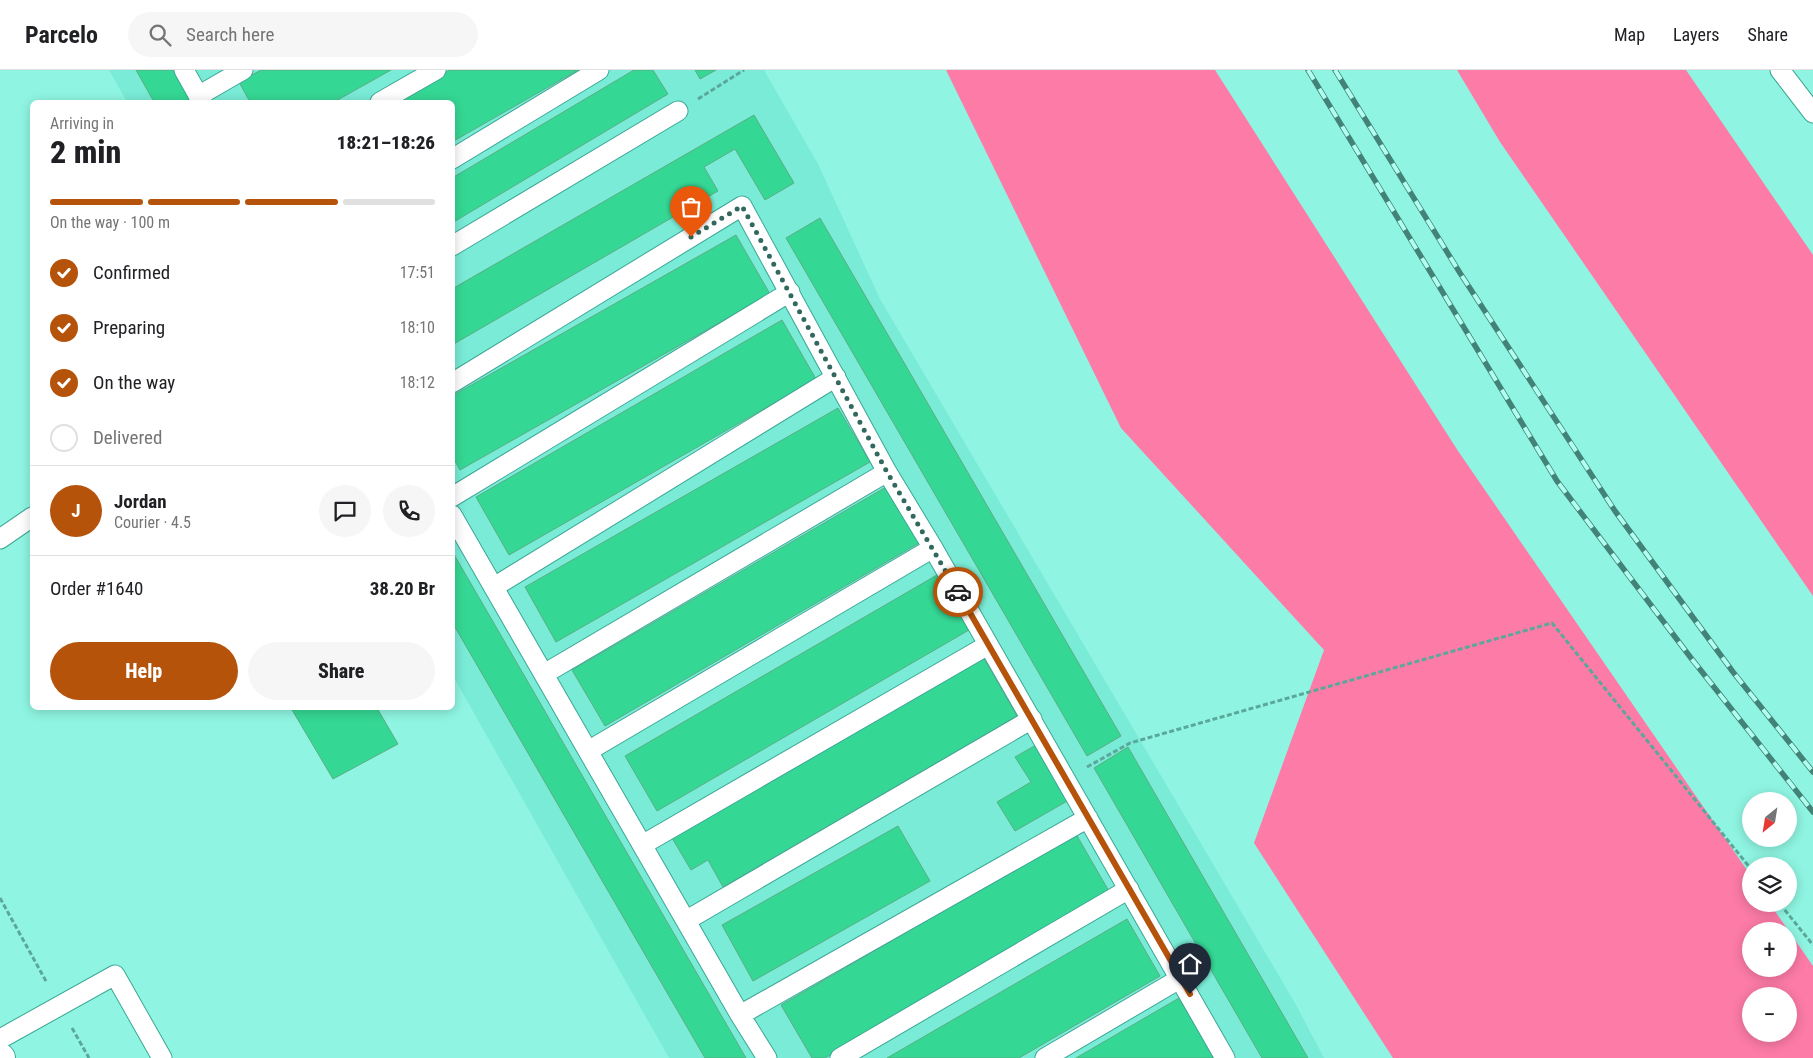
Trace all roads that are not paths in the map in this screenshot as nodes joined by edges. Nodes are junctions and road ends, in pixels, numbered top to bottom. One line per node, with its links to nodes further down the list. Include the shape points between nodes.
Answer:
1 (184, 70): 6 (lane)
2 (242, 70): 6 (lane)
3 (436, 70): 7 (lane)
4 (599, 70): 10 (lane)
5 (1780, 70): 9 (lane)
6 (200, 99)
7 (384, 100)
8 (678, 111): 11 (lane)
9 (1813, 113)
10 (455, 157)
11 (455, 244)
12 (790, 292): 13 (lane); 14 (lane, via 742,206); 16 (lane)
13 (836, 377): 15 (lane); 21 (lane)
14 (455, 380)
15 (887, 472): 20 (lane); 23 (lane)
16 (455, 495)
17 (30, 518): 19 (lane)
18 (455, 520): 21 (lane)
19 (0, 539)
20 (933, 548): 22 (lane); 25 (lane)
21 (494, 587): 23 (lane)
22 (988, 645): 24 (lane); 27 (lane)
23 (544, 674): 25 (lane)
24 (1032, 719): 26 (lane); 29 (lane)
25 (588, 751): 27 (lane)
26 (1088, 818): 28 (lane); 31 (lane)
27 (642, 845): 29 (lane)
28 (1129, 889): 30 (lane); 35 (lane)
29 (687, 920): 31 (lane)
30 (1181, 978): 36 (lane); 37 (lane)
31 (740, 1015): 34 (lane)
32 (0, 1039): 33 (lane, via 115,975)
33 (162, 1058)
34 (767, 1058)
35 (840, 1058)
36 (1045, 1058)
37 (1225, 1058)

